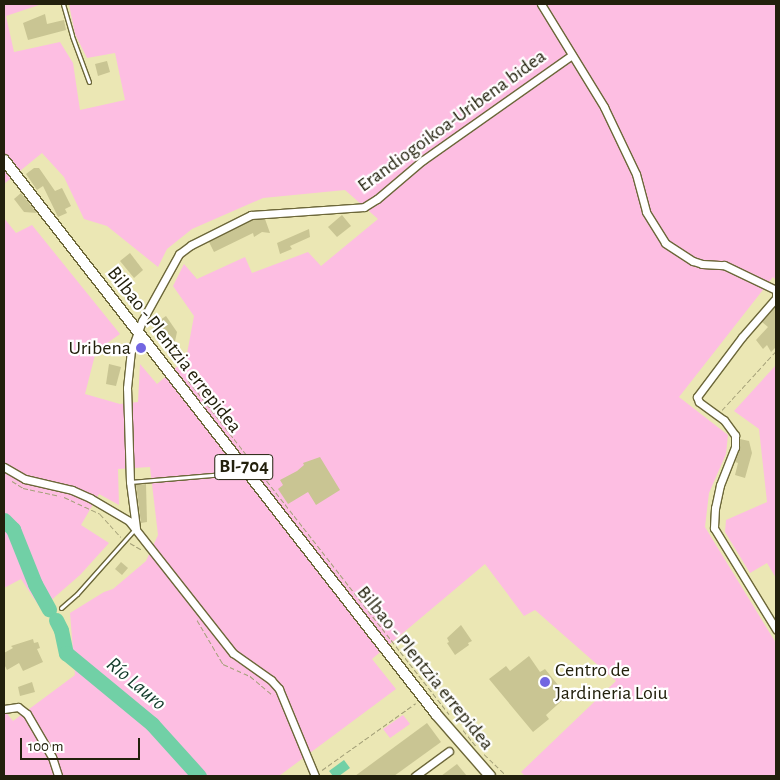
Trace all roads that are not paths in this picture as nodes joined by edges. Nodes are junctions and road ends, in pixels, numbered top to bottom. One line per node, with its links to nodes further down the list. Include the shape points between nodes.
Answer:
1 (63, 4): 4 (lane)
2 (541, 4): 3 (street)
3 (572, 55): 6 (street, via 608,116 636,174 646,212 665,243 693,262 724,265 776,290); 7 (street, Erandiogoikoa-Uribena bidea, via 364,206 251,215 191,244 179,254)
4 (89, 82)
5 (4, 160): 7 (main road, Bilbao - Plentzia errepidea / BI-704)
6 (776, 297): 13 (street, via 697,397 734,435 735,447 720,485 714,528)
7 (138, 332): 9 (main road, Bilbao - Plentzia errepidea / BI-704); 10 (street, Erandiogoikoa-Uribena bidea, via 131,351 127,388)
8 (4, 467): 11 (street, via 25,479 72,490 90,498)
9 (244, 468): 10 (lane, via 236,473); 16 (main road, Bilbao - Plentzia errepidea / BI-704, via 436,714)
10 (130, 482): 11 (street, Erandiogoikoa-Uribena bidea)
11 (136, 528): 12 (lane); 18 (street, via 233,653 279,689)
12 (61, 608)
13 (776, 629)
14 (4, 709): 17 (street, via 18,707 27,714 52,757)
15 (449, 751): 19 (street)
16 (488, 774)
17 (58, 776)
18 (315, 776)
19 (415, 776)

